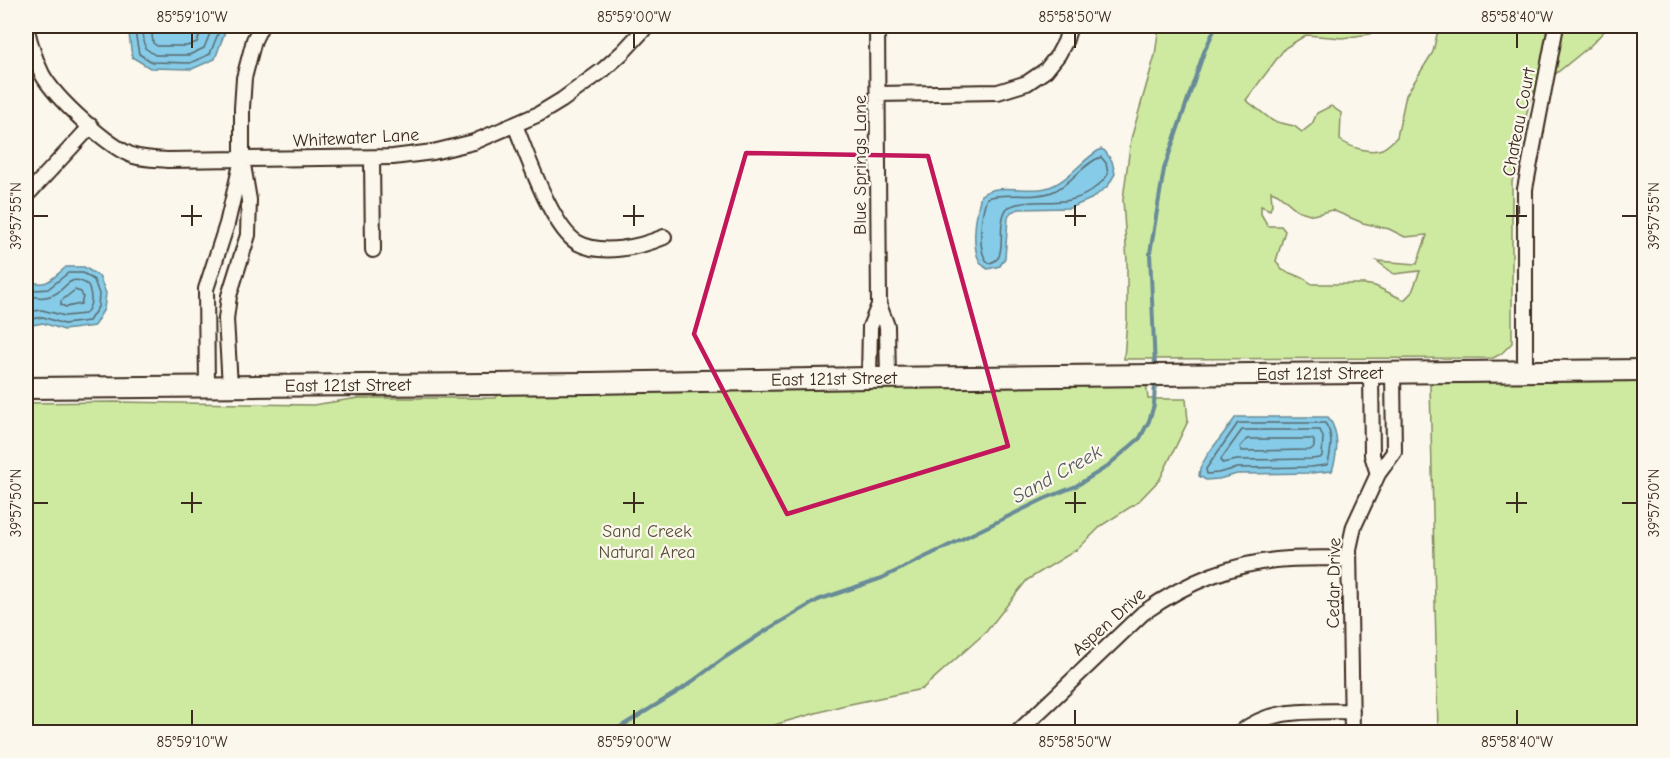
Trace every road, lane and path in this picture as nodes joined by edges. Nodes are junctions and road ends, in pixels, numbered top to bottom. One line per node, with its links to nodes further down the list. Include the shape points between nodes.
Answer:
1 (26, 26): 9 (street, Whitewater Lane, via 43,76)
2 (261, 26): 11 (street, via 244,78)
3 (877, 26): 7 (street, Blue Springs Lane)
4 (1070, 26): 7 (street, via 1058,55 1046,70 1027,82 998,92)
5 (1556, 26): 15 (street, Chateau Court, via 1525,189)
6 (641, 27): 8 (street, Whitewater Lane, via 623,52 583,86)
7 (877, 94): 19 (street, Blue Springs Lane, via 879,305 870,327)
8 (515, 125): 10 (street, Whitewater Lane, via 443,150); 13 (street, via 553,215 568,236 587,246 606,248 638,246)
9 (91, 126): 11 (street, Whitewater Lane, via 134,156 166,160); 12 (street)
10 (372, 158): 11 (street, Whitewater Lane); 14 (street)
11 (242, 159): 20 (street, via 206,289); 21 (street, via 249,200 248,235 226,319)
12 (26, 196)
13 (664, 237)
14 (373, 250)
15 (1525, 370): 16 (street, East 121st Street); 18 (street, East 121st Street)
16 (1644, 370)
17 (1371, 373): 18 (street, East 121st Street); 19 (street, East 121st Street); 23 (street, via 1372,455)
18 (1393, 373): 23 (street, Cedar Drive, via 1394,452)
19 (879, 378): 21 (street, East 121st Street)
20 (207, 386): 21 (street, East 121st Street); 22 (street, East 121st Street)
21 (230, 386)
22 (26, 387)
23 (1378, 474): 24 (street, Cedar Drive, via 1354,526)
24 (1349, 558): 25 (street, Cedar Drive); 26 (street, Aspen Drive, via 1257,563 1188,585 1143,613)
25 (1352, 711): 27 (street, via 1289,712 1251,724); 28 (street, Cedar Drive)
26 (1018, 732)
27 (1241, 732)
28 (1352, 732)

